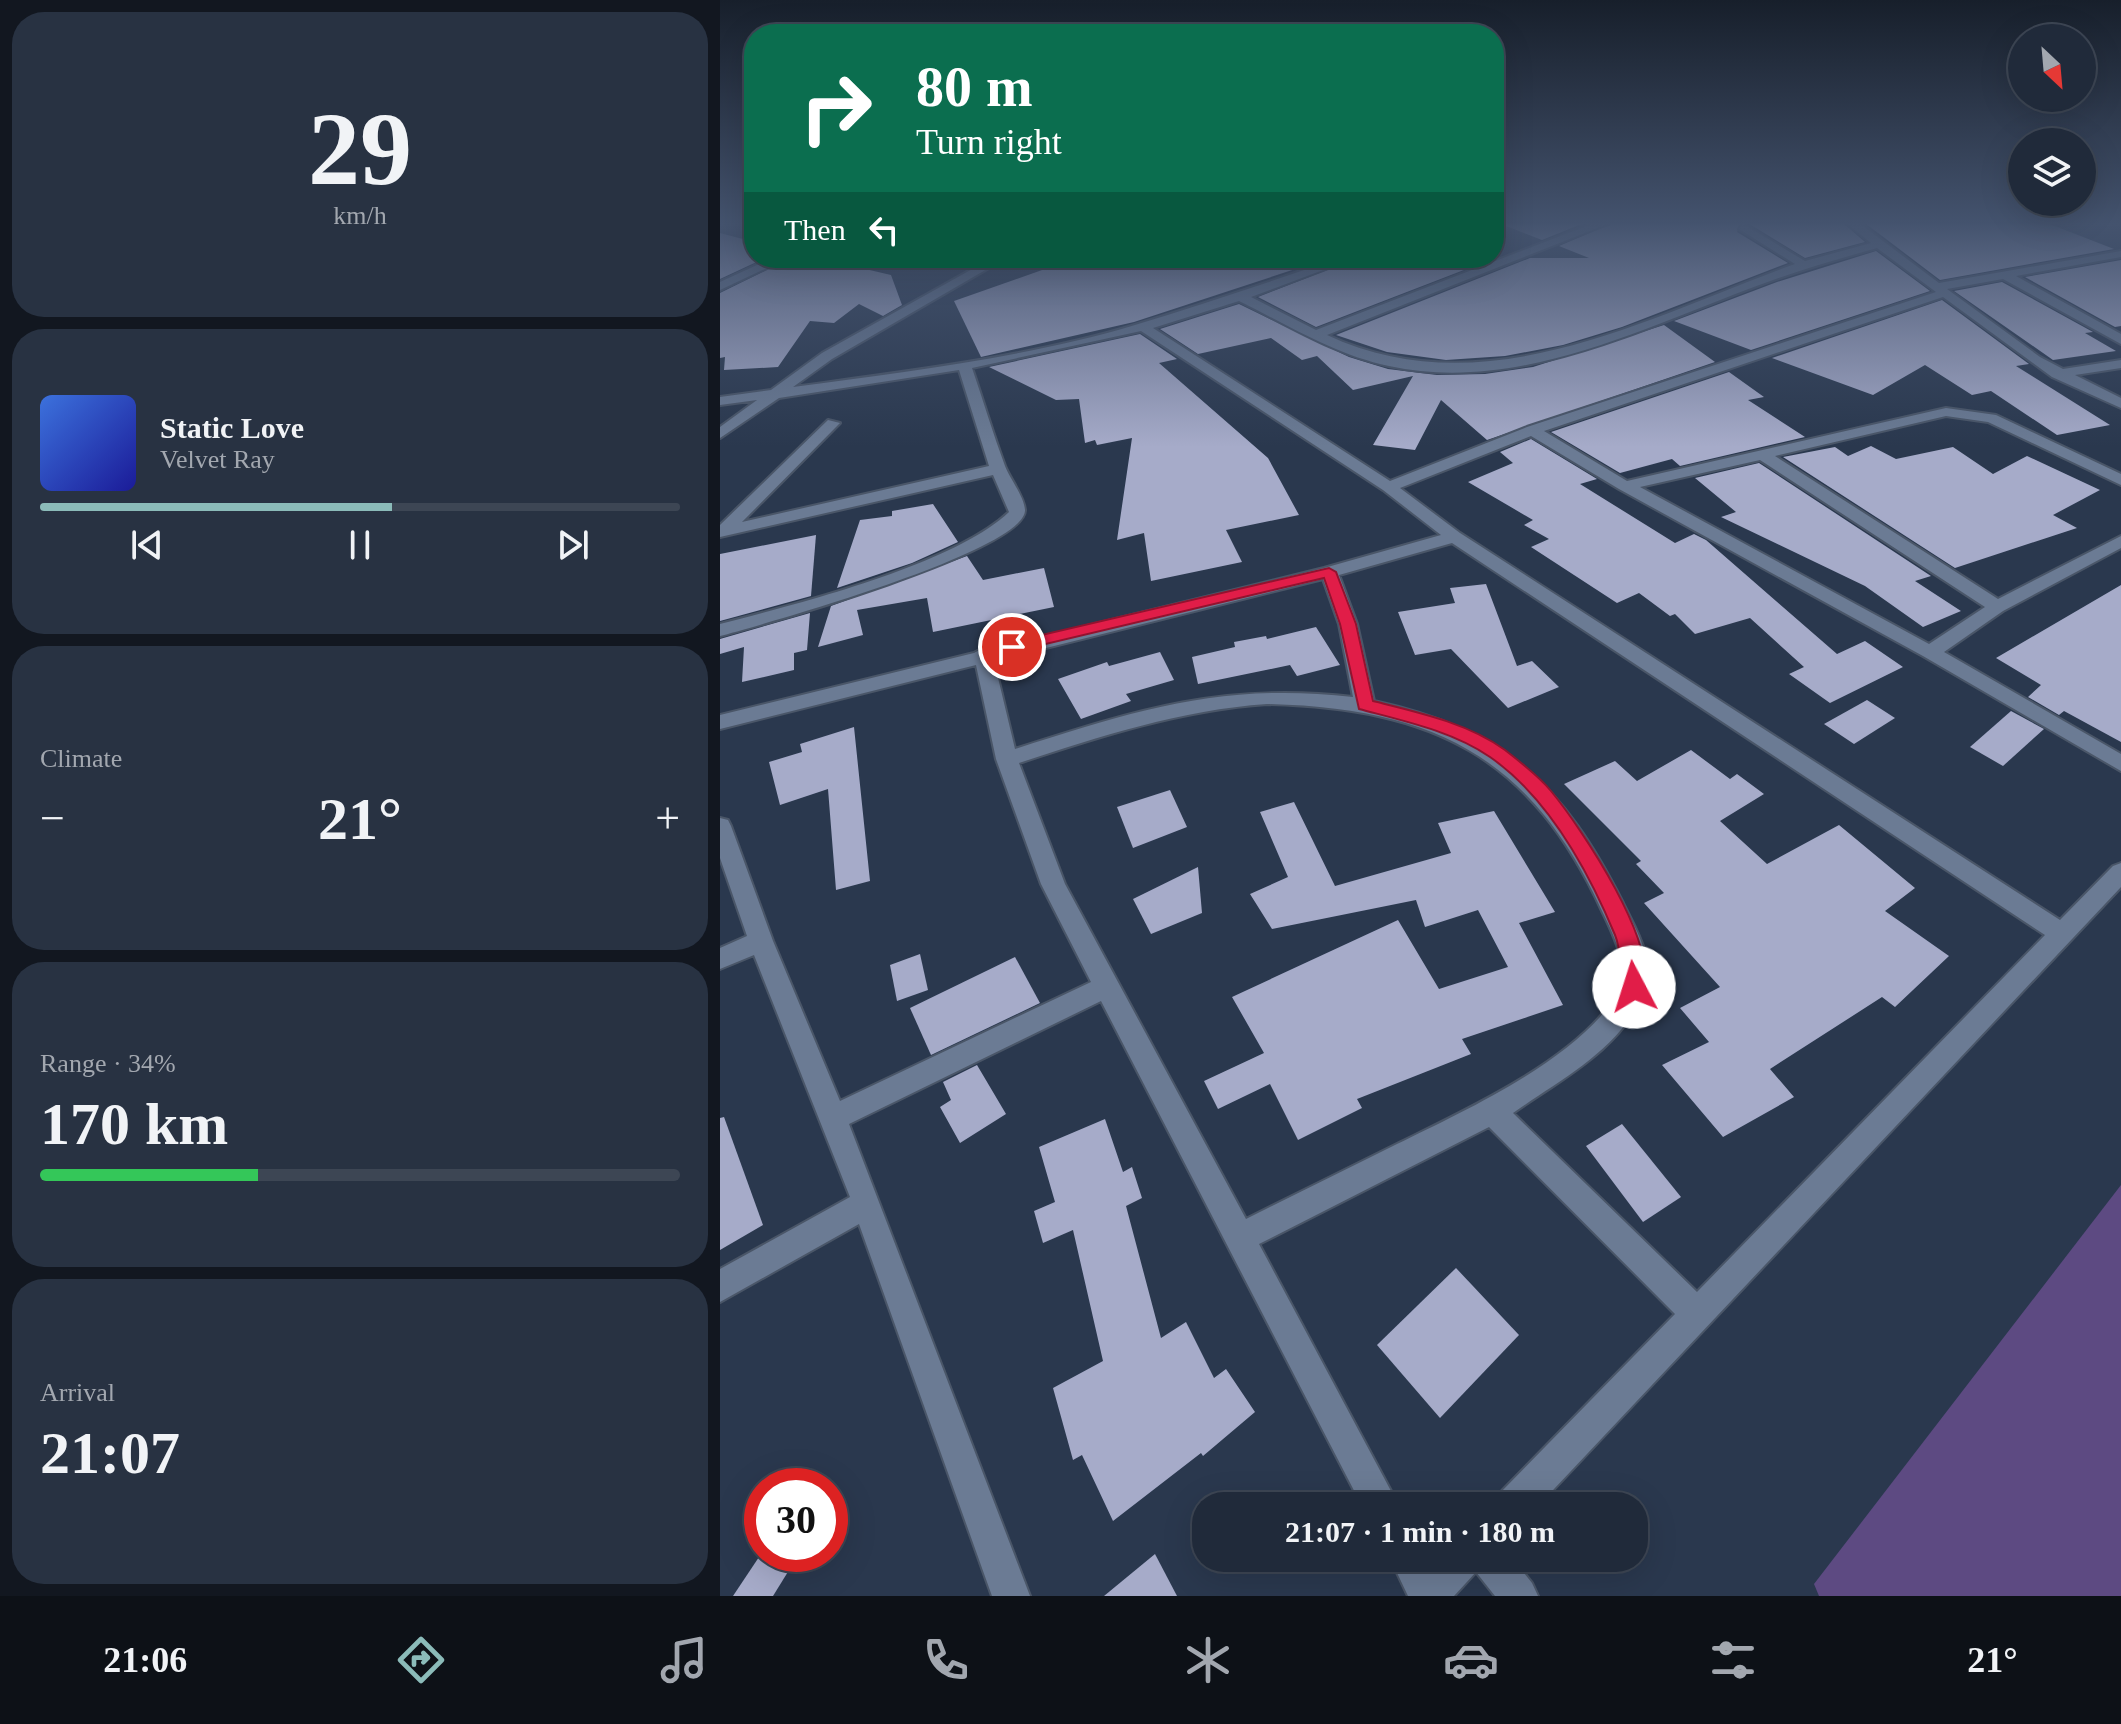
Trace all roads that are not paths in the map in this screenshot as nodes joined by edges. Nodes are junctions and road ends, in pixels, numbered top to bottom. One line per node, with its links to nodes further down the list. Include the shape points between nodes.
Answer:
1 (928, 297): 17 (street, via 865,332)
2 (1239, 297): 11 (street)
3 (1242, 297): 12 (street)
4 (1412, 297): 12 (street)
5 (1714, 297): 12 (street, via 1608,336 1476,370 1390,363)
6 (1918, 297): 21 (street)
7 (1950, 297): 16 (street)
8 (2047, 297): 10 (street)
9 (2121, 320): 10 (street)
10 (2094, 322): 13 (street)
11 (1142, 326): 14 (street); 27 (street)
12 (1318, 334)
13 (2121, 340)
14 (964, 364): 17 (street); 24 (street)
15 (2121, 364): 16 (street)
16 (2057, 374): 19 (street)
17 (772, 395): 18 (street); 22 (street)
18 (720, 401)
19 (2121, 404)
20 (833, 423): 28 (street)
21 (1532, 430): 26 (street); 27 (street)
22 (720, 434)
23 (1760, 453): 25 (street, via 1921,415 1955,412 1991,418); 26 (street); 32 (street)
24 (998, 469): 28 (street); 33 (street, via 1017,513 1010,524 982,542)
25 (2121, 480)
26 (1625, 486): 34 (street)
27 (1389, 487): 29 (street)
28 (721, 531)
29 (1454, 537): 31 (street); 42 (street)
30 (2121, 541): 32 (street)
31 (1329, 572): 35 (street); 36 (street, via 1348,624)
32 (1997, 607): 34 (street)
33 (720, 630)
34 (1930, 652): 39 (street)
35 (983, 654): 37 (street); 38 (street)
36 (1365, 705): 38 (street, via 1275,696 1212,700); 46 (street, via 1449,728 1515,767 1562,818 1605,887 1633,952 1634,987 1618,1017)
37 (720, 722)
38 (1007, 759): 45 (street, via 1053,884)
39 (2121, 764)
40 (720, 826): 43 (street)
41 (2121, 872): 42 (street)
42 (2059, 932): 51 (street)
43 (761, 941): 44 (street); 47 (street)
44 (720, 959)
45 (1105, 987): 47 (street); 49 (street)
46 (1492, 1111): 49 (street); 51 (street)
47 (831, 1119): 48 (street)
48 (867, 1203): 50 (street); 57 (street)
49 (1240, 1238): 52 (street)
50 (720, 1286)
51 (1696, 1313): 53 (street)
52 (1374, 1492)
53 (1526, 1492)
54 (1416, 1572): 58 (street)
55 (1451, 1572): 58 (street)
56 (1500, 1572): 59 (street)
57 (1011, 1596)
58 (1429, 1596)
59 (1519, 1596)

